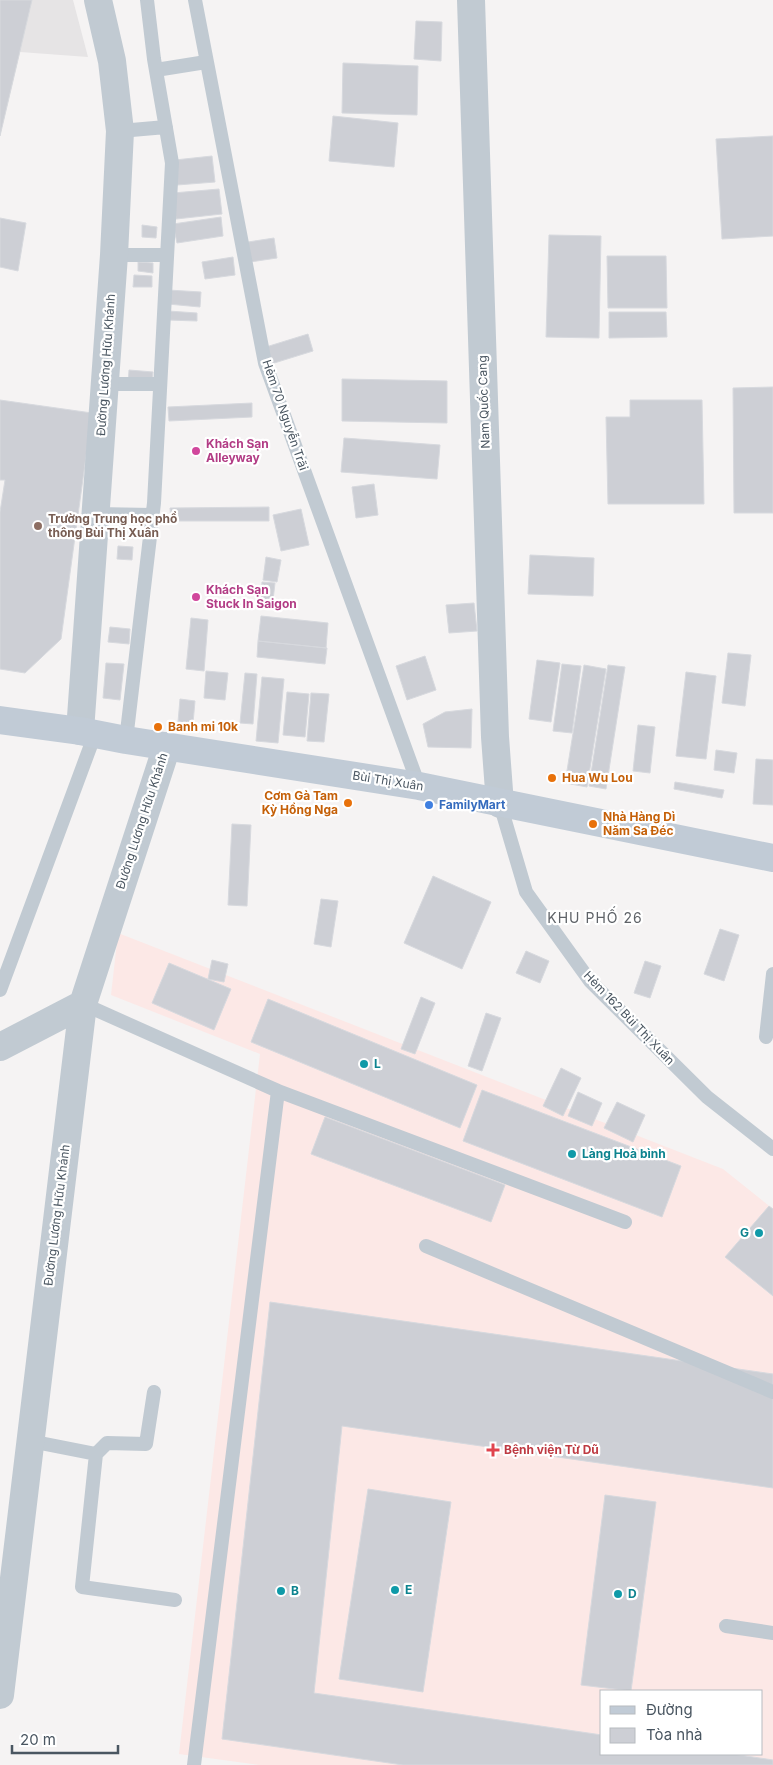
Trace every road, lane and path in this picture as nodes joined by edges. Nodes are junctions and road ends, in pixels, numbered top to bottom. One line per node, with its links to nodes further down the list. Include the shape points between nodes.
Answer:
1 (98, 0): 8 (street, Đường Lương Hữu Khánh, via 112,61)
2 (147, 0): 6 (lane)
3 (195, 0): 5 (lane, Hẻm 70 Nguyễn Trãi)
4 (471, 0): 20 (street, Nam Quốc Cang, via 495,737)
5 (206, 62): 6 (lane); 19 (lane, Hẻm 70 Nguyễn Trãi, via 265,363)
6 (156, 70): 7 (lane)
7 (166, 127): 8 (lane); 9 (lane, via 172,163)
8 (120, 131): 10 (street, Đường Lương Hữu Khánh)
9 (167, 254): 10 (lane); 12 (lane)
10 (114, 255): 11 (street, Đường Lương Hữu Khánh)
11 (105, 384): 12 (lane); 13 (street, Đường Lương Hữu Khánh)
12 (160, 384): 14 (lane)
13 (96, 514): 14 (lane); 16 (street, Đường Lương Hữu Khánh)
14 (152, 515): 17 (lane)
15 (0, 720): 16 (street, Bùi Thị Xuân)
16 (88, 732): 17 (street, Bùi Thị Xuân); 23 (lane)
17 (126, 740): 18 (street, Bùi Thị Xuân)
18 (167, 746): 19 (street, Bùi Thị Xuân); 24 (street, Đường Lương Hữu Khánh)
19 (418, 786): 20 (street, Bùi Thị Xuân)
20 (500, 804): 21 (street, Bùi Thị Xuân); 28 (lane, Hẻm 162 Bùi Thị Xuân, via 526,892 590,981 707,1098)
21 (773, 858)
22 (773, 974): 25 (lane)
23 (0, 990)
24 (83, 1004): 26 (street); 27 (lane); 33 (street, Đường Lương Hữu Khánh)
25 (766, 1037)
26 (0, 1047)
27 (278, 1091): 29 (lane); 39 (lane)
28 (773, 1150)
29 (625, 1222)
30 (426, 1246): 32 (lane)
31 (154, 1392): 34 (lane, via 146,1444 107,1443)
32 (773, 1392)
33 (30, 1441): 34 (lane); 38 (street, Đường Lương Hữu Khánh)
34 (96, 1454): 35 (lane, via 82,1587)
35 (175, 1600)
36 (726, 1626): 37 (lane)
37 (773, 1633)
38 (0, 1694)
39 (194, 1765)

